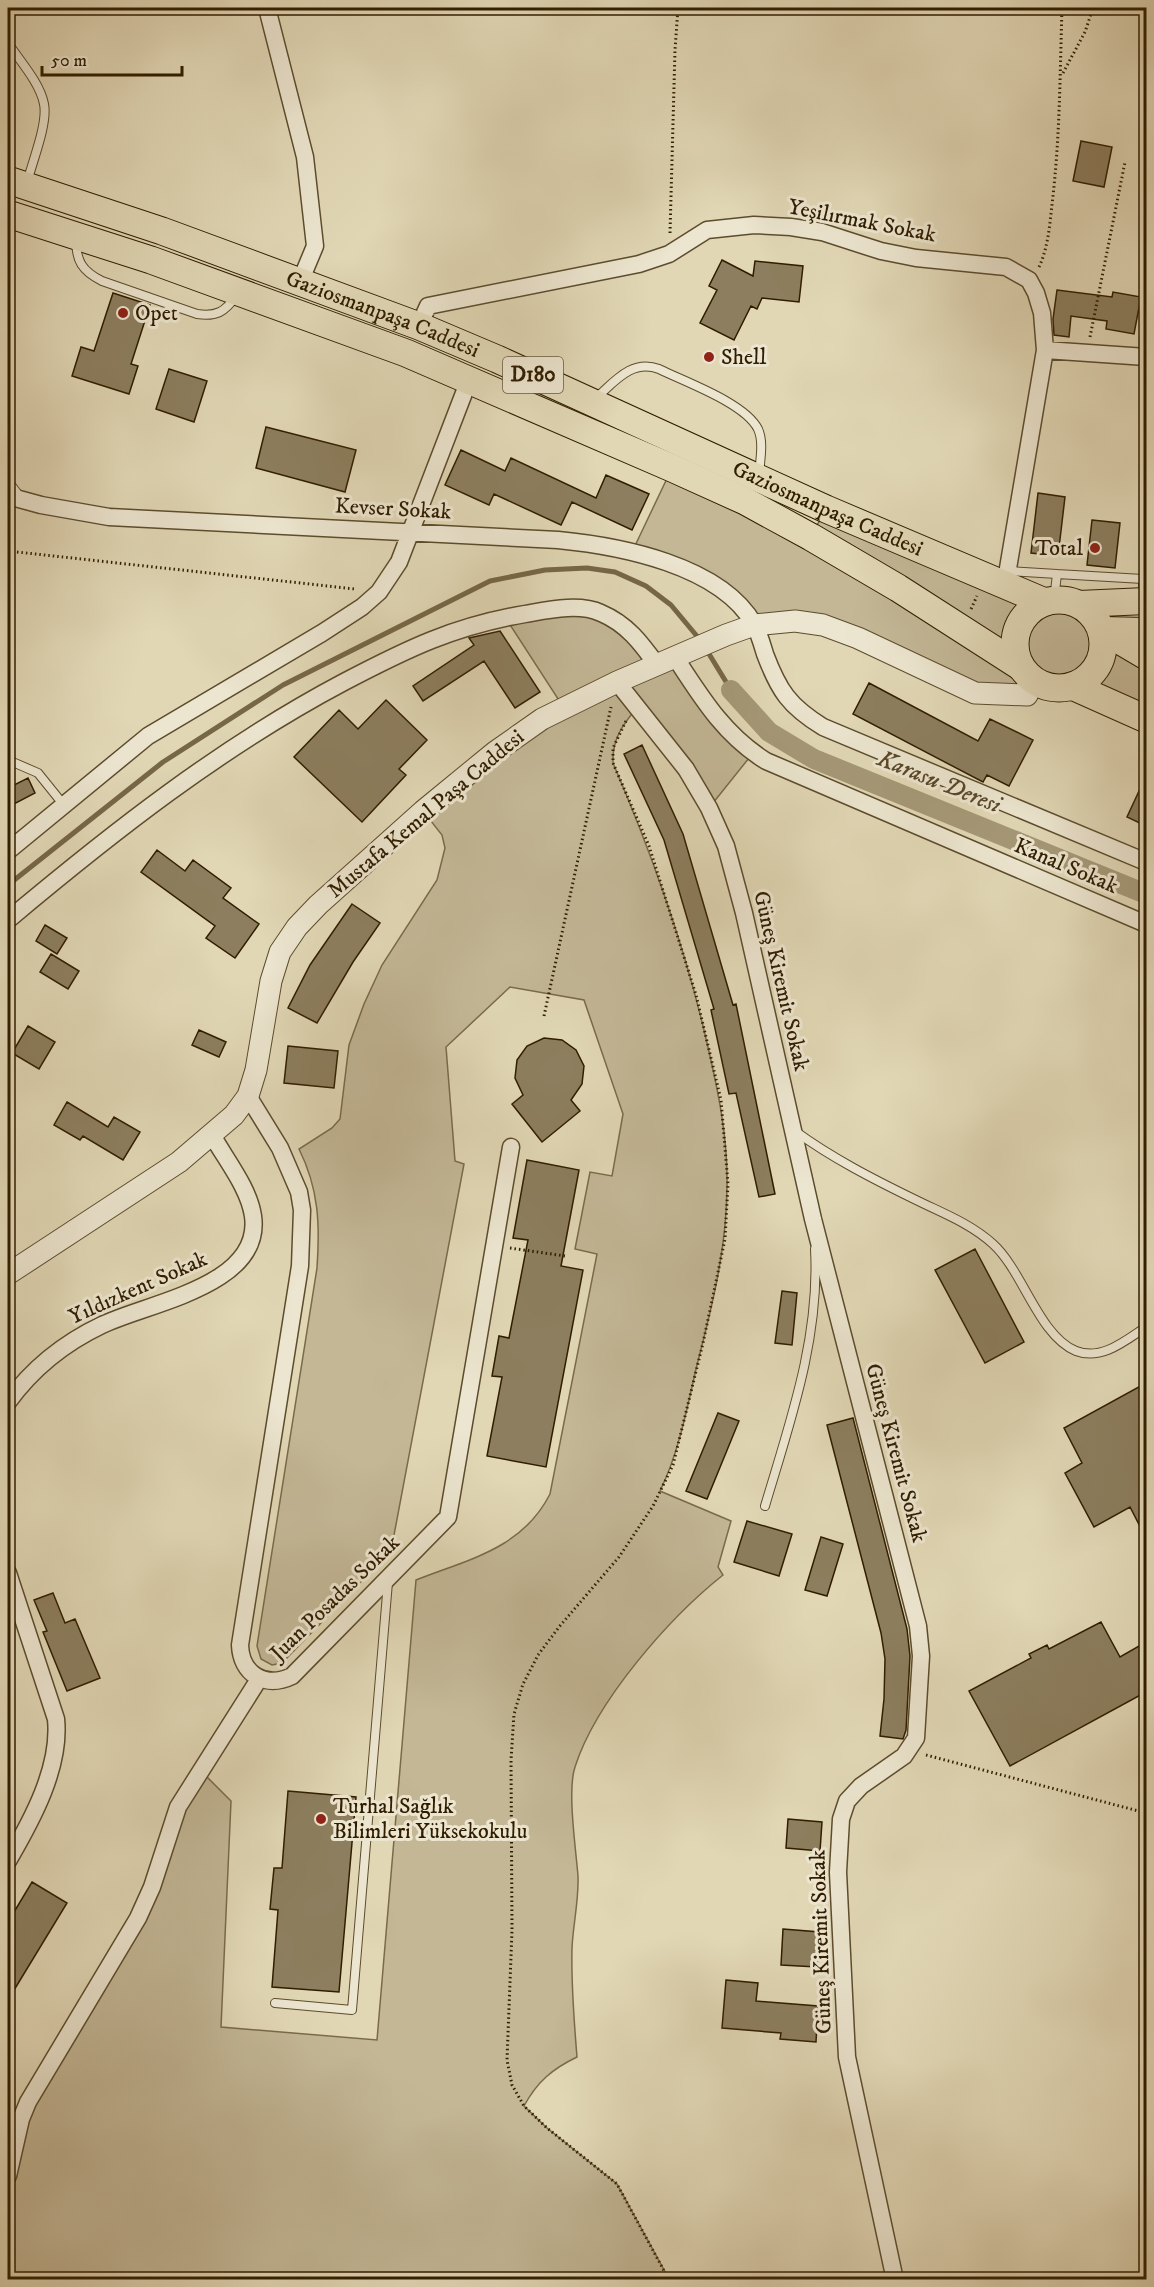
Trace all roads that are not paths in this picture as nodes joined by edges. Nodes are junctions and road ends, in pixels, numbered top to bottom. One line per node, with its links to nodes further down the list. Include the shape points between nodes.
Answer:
1 (267, 8): 6 (street, via 305,157 315,246)
2 (8, 43): 3 (lane, via 45,106 44,122)
3 (17, 183): 6 (highway, Gaziosmanpaşa Caddesi / D180)
4 (8, 213): 5 (highway, Gaziosmanpaşa Caddesi / D180)
5 (76, 236): 7 (highway, Gaziosmanpaşa Caddesi / D180); 7 (lane, via 76,258 89,275 186,310 210,316 219,314 229,307)
6 (300, 282): 8 (highway, Gaziosmanpaşa Caddesi / D180)
7 (238, 291): 11 (highway, Gaziosmanpaşa Caddesi / D180)
8 (419, 326): 9 (street, Yeşilırmak Sokak, via 428,306 639,264 669,254 707,230 791,227 916,258 1006,267 1029,280 1042,313); 12 (highway, Gaziosmanpaşa Caddesi / D180)
9 (1045, 350): 10 (street); 17 (street)
10 (1146, 357)
11 (469, 380): 16 (street); 25 (highway, Gaziosmanpaşa Caddesi / D180, via 745,501 898,588)
12 (592, 402): 13 (highway, Gaziosmanpaşa Caddesi / D180); 13 (lane, via 627,371 643,366 660,369 751,418 761,442)
13 (758, 478): 17 (highway, Gaziosmanpaşa Caddesi / D180)
14 (8, 481): 15 (lane)
15 (14, 498): 16 (street, Kevser Sokak, via 109,517)
16 (410, 533): 20 (street, Kevser Sokak, via 594,544 632,552 700,576 741,606); 30 (street, via 399,562 379,592 322,633 148,736)
17 (1006, 578): 18 (highway, Gaziosmanpaşa Caddesi / D180)
18 (1059, 595): 19 (main road, Gaziosmanpaşa Caddesi); 19 (lane, via 1143,579); 21 (highway, Gaziosmanpaşa Caddesi, via 1093,615); 25 (highway, via 1030,610 1020,624 1015,646)
19 (1145, 601)
20 (754, 625): 24 (street, Mustafa Kemal Paşa Caddesi); 25 (street, Mustafa Kemal Paşa Caddesi, via 795,621 823,625 975,693 1027,694); 32 (street, Kevser Sokak, via 782,693 823,727)
21 (1102, 630): 22 (main road); 23 (highway, Gaziosmanpaşa Caddesi); 27 (highway, via 1104,648 1099,665 1088,678)
22 (1146, 631)
23 (1146, 656)
24 (673, 658): 26 (street, Mustafa Kemal Paşa Caddesi); 33 (street, Kanal Sokak, via 599,612 577,608 479,622 454,630 388,659 293,709 177,785 93,848); 34 (street, Kanal Sokak, via 724,728 766,761)
25 (1028, 674): 27 (highway, Gaziosmanpaşa Caddesi, via 1053,688)
26 (617, 682): 35 (street, Mustafa Kemal Paşa Caddesi, via 542,719 495,752 423,811 297,927 280,952 271,981); 36 (street, Güneş Kiremit Sokak, via 686,769 726,846)
27 (1072, 686): 28 (highway, Gaziosmanpaşa Caddesi)
28 (1146, 718)
29 (8, 760): 30 (lane, via 38,773)
30 (63, 804): 31 (street)
31 (10, 845)
32 (1146, 862)
33 (8, 920)
34 (1146, 924)
35 (248, 1096): 37 (street, Mustafa Kemal Paşa Caddesi); 46 (street, Juan Posadas Sokak, via 292,1172 302,1210 300,1266 240,1645 244,1665)
36 (792, 1129): 39 (street, Güneş Kiremit Sokak); 41 (lane, via 843,1162 979,1232 1011,1264 1061,1343 1090,1353 1108,1350)
37 (212, 1135): 40 (street, Mustafa Kemal Paşa Caddesi, via 179,1162); 42 (street, Yıldızkent Sokak, via 250,1202 254,1218 253,1233 241,1259 220,1278 101,1325 68,1345 36,1368)
38 (511, 1147): 45 (street, Juan Posadas Sokak, via 448,1517)
39 (813, 1219): 43 (lane, via 815,1291 809,1346); 50 (street, Güneş Kiremit Sokak, via 918,1626 921,1656 916,1738 910,1751 861,1786 848,1801 841,1819 838,1872 848,2057)
40 (8, 1274)
41 (1146, 1327)
42 (8, 1402)
43 (765, 1506)
44 (8, 1574): 47 (street, via 56,1719 58,1737 46,1779)
45 (388, 1578): 46 (street, Juan Posadas Sokak, via 292,1676 274,1682); 48 (lane, via 352,2010)
46 (259, 1679): 49 (street, via 189,1787 172,1821 138,1918 28,2102)
47 (9, 1854)
48 (275, 2004)
49 (8, 2176)
50 (895, 2280)

